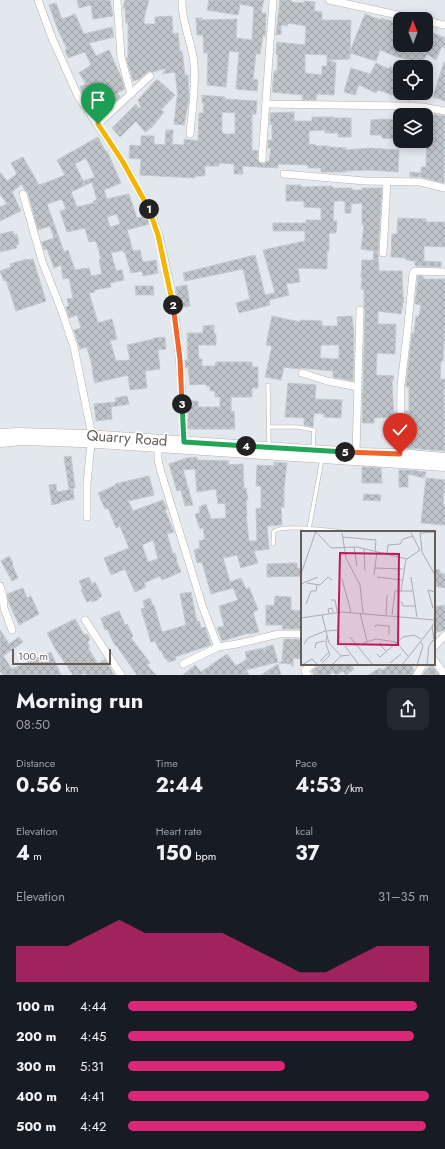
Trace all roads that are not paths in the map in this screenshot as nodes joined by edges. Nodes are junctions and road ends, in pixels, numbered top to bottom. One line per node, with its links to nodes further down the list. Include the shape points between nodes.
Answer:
1 (38, 0): 14 (street, via 78,96)
2 (117, 0): 11 (street, via 121,57)
3 (182, 0): 15 (street, via 195,77)
4 (273, 0): 12 (street)
5 (329, 0): 6 (street)
6 (352, 3): 7 (street)
7 (393, 13)
8 (433, 22): 9 (street)
9 (445, 25)
10 (150, 76): 11 (street)
11 (131, 94): 14 (street)
12 (266, 104): 13 (street, via 405,106); 16 (street)
13 (445, 111)
14 (98, 124): 31 (street, via 123,162 151,213 158,235 172,293 176,323)
15 (190, 134)
16 (262, 159)
17 (284, 174): 18 (street)
18 (387, 182): 19 (street, via 420,182); 21 (street)
19 (445, 188)
20 (23, 194): 29 (street, via 42,261 74,348)
21 (383, 253)
22 (445, 272): 36 (street, via 413,273 401,385)
23 (360, 310): 26 (street)
24 (302, 373): 26 (street)
25 (268, 385): 27 (lane)
26 (358, 387): 35 (street)
27 (269, 427): 33 (lane); 34 (lane, via 314,430)
28 (0, 434): 29 (main road, Quarry Road)
29 (91, 439): 30 (main road, Quarry Road); 31 (main road, Quarry Road); 32 (main road, Quarry Road); 40 (street)
30 (0, 442)
31 (184, 442): 33 (main road, Quarry Road)
32 (158, 447): 37 (main road, Quarry Road); 50 (street, via 161,472 202,605)
33 (269, 447): 34 (main road, Quarry Road)
34 (313, 450): 35 (main road, Quarry Road)
35 (356, 453): 36 (main road, Quarry Road)
36 (400, 454): 38 (main road, Quarry Road)
37 (323, 458): 39 (main road, Quarry Road); 41 (lane)
38 (445, 458)
39 (445, 466)
40 (87, 517)
41 (309, 529): 42 (lane); 43 (lane, via 276,530)
42 (330, 531)
43 (273, 544)
44 (0, 586): 46 (street)
45 (85, 620): 55 (street)
46 (12, 630)
47 (301, 634): 50 (street, via 278,634)
48 (445, 635): 49 (street)
49 (435, 645)
50 (218, 647): 52 (street)
51 (435, 661): 58 (street)
52 (183, 664)
53 (312, 665): 56 (street, via 305,670)
54 (422, 665): 57 (street)
55 (121, 675)
56 (308, 675)
57 (417, 675)
58 (445, 675)

